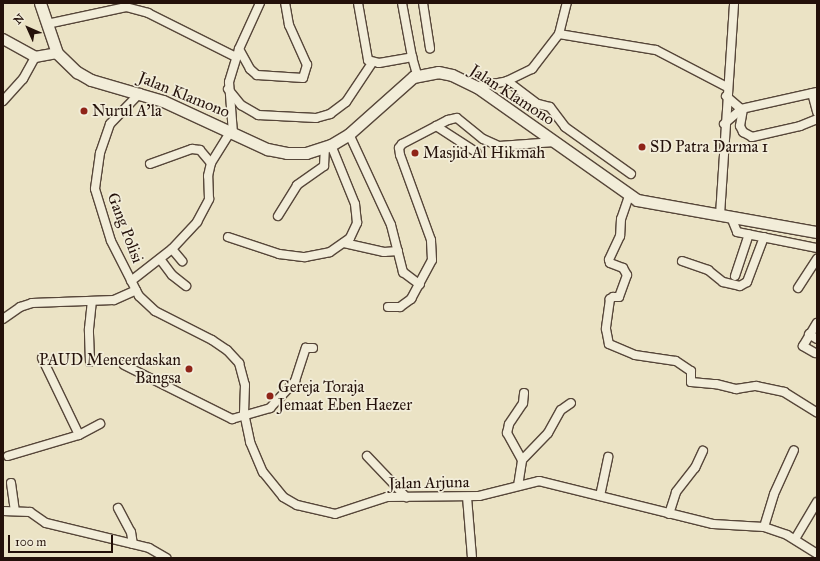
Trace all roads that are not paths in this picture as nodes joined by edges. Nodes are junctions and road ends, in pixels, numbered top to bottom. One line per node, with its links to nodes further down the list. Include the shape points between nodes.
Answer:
1 (40, 3): 10 (main road, Jalan Klamono)
2 (260, 3): 14 (street)
3 (285, 3): 14 (street, via 288,22 307,65 303,78 257,75)
4 (358, 3): 19 (street, via 365,52)
5 (402, 3): 18 (street)
6 (422, 3): 13 (street)
7 (575, 3): 9 (street)
8 (734, 3): 23 (street)
9 (567, 6): 11 (street)
10 (47, 24): 15 (main road, Jalan Klamono); 17 (street, via 126,7 148,13)
11 (559, 34): 21 (street, via 532,69); 23 (street, via 656,50)
12 (3, 38): 16 (street)
13 (430, 48)
14 (239, 49): 17 (street)
15 (56, 53): 16 (street); 25 (main road, Jalan Klamono, via 72,69 86,78)
16 (35, 57): 28 (street, via 23,79)
17 (236, 57): 24 (street)
18 (412, 57): 19 (street); 20 (street)
19 (372, 63): 24 (street, via 346,102 330,114 316,118 258,115 241,105)
20 (417, 75): 22 (main road, Jalan Klamono, via 445,74); 34 (main road, Jalan Klamono, via 394,92)
21 (507, 81): 22 (street); 40 (street, via 538,104 550,107 572,133)
22 (477, 87): 35 (main road, Jalan Klamono)
23 (727, 87): 27 (street)
24 (228, 89): 33 (street)
25 (140, 93): 33 (main road, Jalan Klamono); 58 (street, Gang Polisi, via 106,132 95,178 97,197 111,241)
26 (815, 93): 29 (street); 30 (street)
27 (726, 96): 29 (street); 31 (street)
28 (3, 101)
29 (742, 109): 30 (street, via 740,126 743,132 752,137 780,132); 31 (street)
30 (817, 118)
31 (724, 124): 42 (street)
32 (436, 126): 35 (street, via 457,118 483,139 499,146); 37 (street); 59 (street, via 399,148 431,240 432,260)
33 (232, 132): 36 (main road, Jalan Klamono, via 267,149 288,153 306,153); 38 (street)
34 (349, 134): 36 (main road, Jalan Klamono); 52 (street, via 391,225)
35 (555, 142): 41 (main road, Jalan Klamono)
36 (328, 146): 43 (street, via 324,166 297,185); 49 (street, via 352,192 356,208 355,229)
37 (476, 152)
38 (211, 163): 39 (street, via 200,150 192,149); 51 (street, via 208,176 208,204 197,222)
39 (150, 164)
40 (631, 174)
41 (629, 196): 42 (main road, Jalan Klamono, via 655,204); 77 (street, via 621,219 620,236 609,260 623,268 627,275 619,297 613,296 610,299 606,329 609,344 635,354 676,361 691,371 690,382 736,389 756,386 784,392)
42 (720, 215): 44 (main road, Jalan Klamono)
43 (278, 216)
44 (731, 217): 45 (main road, Jalan Klamono); 46 (street, via 735,230)
45 (817, 232)
46 (749, 234): 48 (street); 57 (street)
47 (228, 237): 49 (street, via 279,254 305,257 323,255)
48 (764, 237): 50 (street); 56 (street, via 747,282 740,286 723,282 708,270)
49 (344, 243): 52 (street, via 384,252)
50 (817, 248)
51 (172, 249): 53 (street); 55 (street)
52 (398, 251): 59 (street, via 404,274)
53 (160, 259): 58 (street); 60 (street, via 172,275)
54 (817, 259): 61 (street)
55 (182, 261)
56 (682, 261)
57 (735, 276)
58 (131, 281): 62 (street, Gang Polisi)
59 (420, 285): 64 (street, via 403,306)
60 (186, 286)
61 (798, 288)
62 (136, 290): 63 (street, via 118,300); 76 (street, Jalan Arjuna, via 155,311 212,340 235,358 241,368 245,385)
63 (92, 301): 65 (street, via 32,303 20,307); 72 (street, via 89,329)
64 (388, 307)
65 (3, 319)
66 (817, 323): 67 (street)
67 (809, 334): 68 (street); 70 (street, via 803,348)
68 (817, 339)
69 (313, 348): 76 (street, via 306,348 295,381 270,408)
70 (815, 353)
71 (42, 358): 79 (street)
72 (90, 362)
73 (124, 365): 76 (street, via 231,418)
74 (524, 393): 85 (street, via 524,403 509,424 507,433)
75 (571, 403): 85 (street, via 561,410 548,433)
76 (244, 413): 90 (street, Jalan Arjuna, via 250,442 263,472 278,492 290,502 334,514 376,499)
77 (817, 413)
78 (100, 424): 79 (street)
79 (79, 435): 82 (street)
80 (794, 450): 96 (street, via 774,494)
81 (703, 451): 95 (street, via 695,468 676,492)
82 (8, 456)
83 (367, 456): 90 (street)
84 (608, 457): 89 (street)
85 (522, 460): 87 (street)
86 (12, 483): 94 (street)
87 (518, 486): 88 (street, Jalan Arjuna, via 484,496); 89 (street, Jalan Arjuna, via 539,481)
88 (467, 496): 90 (street, Jalan Arjuna); 101 (street)
89 (600, 496): 95 (street, Jalan Arjuna)
90 (406, 497)
91 (817, 502): 97 (street)
92 (118, 508): 98 (street, via 132,532)
93 (3, 511): 94 (street)
94 (15, 511): 98 (street, via 30,512 46,523)
95 (669, 514): 96 (street, Jalan Arjuna, via 721,525)
96 (764, 527): 97 (street, Jalan Arjuna)
97 (795, 539): 99 (street, Jalan Arjuna)
98 (133, 544): 100 (street, via 149,548)
99 (817, 554)
100 (166, 558)
101 (472, 558)

